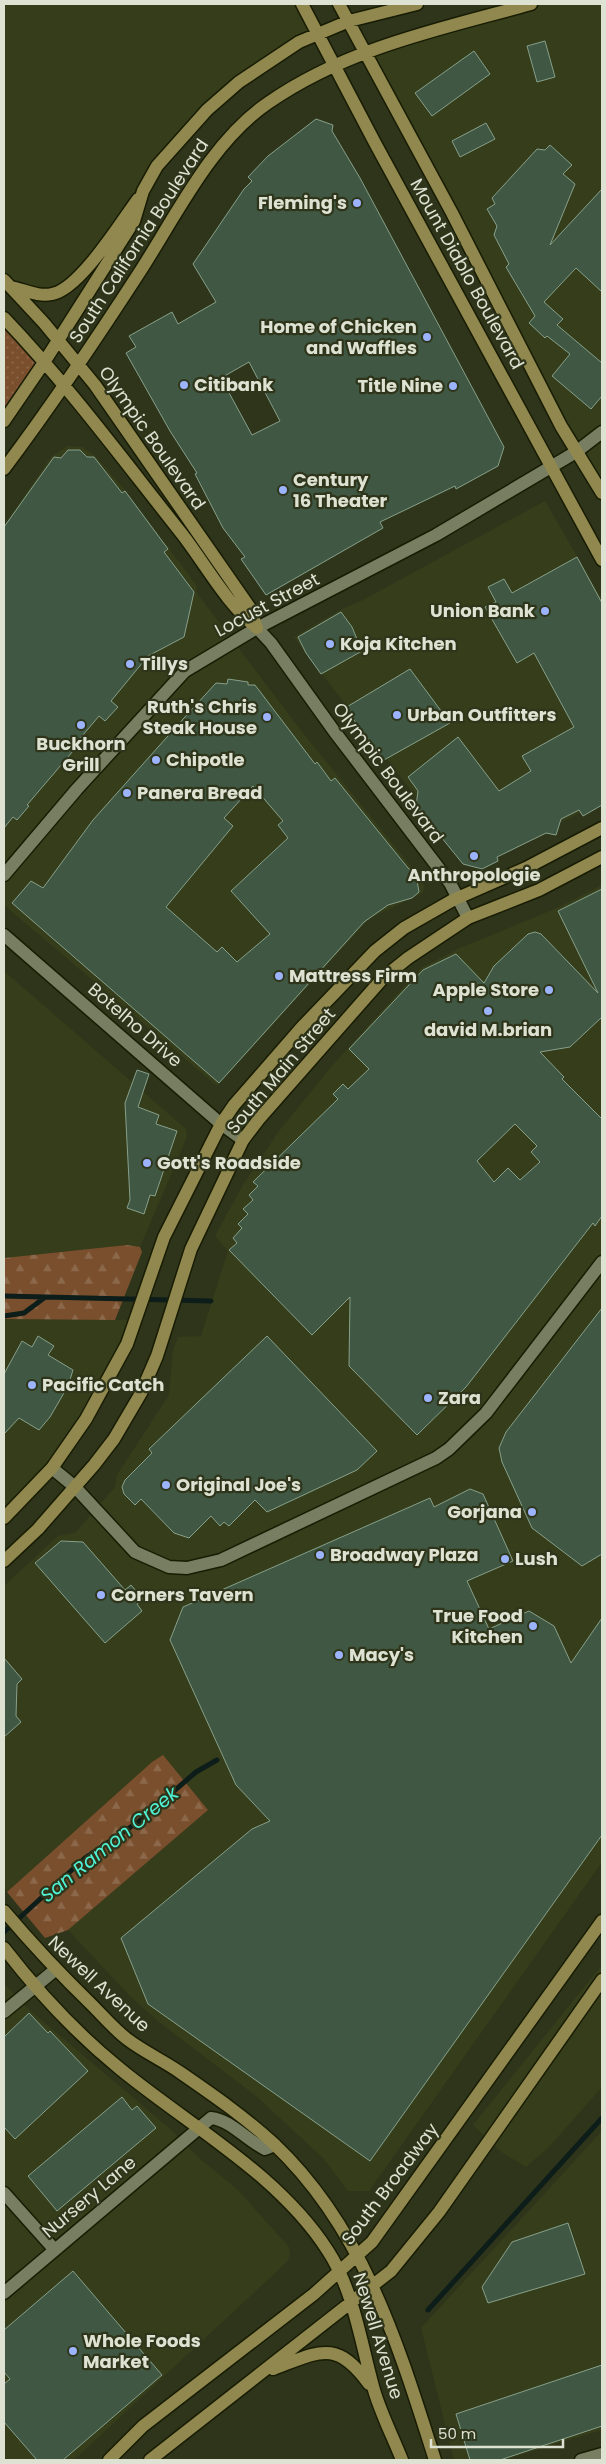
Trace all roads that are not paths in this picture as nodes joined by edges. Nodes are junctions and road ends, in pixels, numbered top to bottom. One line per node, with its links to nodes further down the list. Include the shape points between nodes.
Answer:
1 (302, 4): 6 (main road, Mount Diablo Boulevard)
2 (340, 4): 5 (main road, Mount Diablo Boulevard)
3 (417, 4): 5 (main road, South California Boulevard)
4 (531, 4): 7 (main road, South California Boulevard)
5 (349, 21): 6 (main road, South California Boulevard); 7 (main road, Mount Diablo Boulevard)
6 (317, 33): 8 (main road, Mount Diablo Boulevard); 9 (main road, South California Boulevard, via 239,82 207,110 157,166)
7 (365, 51): 8 (main road, South California Boulevard); 18 (main road, Mount Diablo Boulevard)
8 (335, 64): 14 (main road, South California Boulevard, via 266,103 212,157); 19 (main road, Mount Diablo Boulevard)
9 (144, 191): 10 (main road, via 76,281 60,292 41,296); 12 (main road, South California Boulevard, via 134,221)
10 (7, 283): 12 (main road, Olympic Boulevard)
11 (4, 318): 13 (main road, Olympic Boulevard)
12 (58, 340): 13 (main road, South California Boulevard); 14 (main road, Olympic Boulevard)
13 (43, 364): 15 (main road, Olympic Boulevard); 16 (main road, South California Boulevard)
14 (79, 364): 15 (main road, South California Boulevard); 23 (main road, Olympic Boulevard, via 250,608)
15 (63, 387): 20 (main road, South California Boulevard); 23 (main road, Olympic Boulevard, via 82,406 185,538 240,614)
16 (4, 421)
17 (602, 432): 18 (street, Locust Street)
18 (576, 452): 19 (street, Locust Street); 21 (main road, Mount Diablo Boulevard)
19 (551, 464): 22 (main road, Mount Diablo Boulevard); 23 (street, Locust Street, via 436,534)
20 (4, 469)
21 (602, 493)
22 (602, 560)
23 (257, 628): 26 (street, Locust Street, via 185,671); 27 (street, Olympic Boulevard, via 271,642)
24 (602, 828): 27 (main road, South Main Street, via 526,868)
25 (602, 857): 28 (main road, South Main Street, via 539,890)
26 (4, 875)
27 (459, 897): 28 (street, Olympic Boulevard); 30 (main road, South Main Street, via 404,928 375,951 295,1034)
28 (468, 918): 31 (main road, South Main Street, via 383,978)
29 (4, 935): 30 (street, Botelho Drive)
30 (221, 1124): 31 (street, Botelho Drive); 33 (main road, South Main Street, via 164,1238 127,1344 86,1419)
31 (243, 1140): 34 (main road, South Main Street, via 191,1249 142,1393 114,1439)
32 (602, 1262): 34 (street, via 498,1398 449,1449 229,1556 187,1568 170,1567 154,1561 134,1552)
33 (52, 1468): 34 (street); 35 (main road, South Main Street)
34 (75, 1487): 36 (main road, South Main Street)
35 (4, 1518)
36 (4, 1561)
37 (4, 1911): 40 (main road, Newell Avenue)
38 (602, 1921): 48 (main road, South Broadway, via 384,2227)
39 (4, 1948): 42 (main road, Newell Avenue)
40 (56, 1970): 42 (street); 45 (main road, Newell Avenue, via 127,2039 182,2074)
41 (602, 1980): 50 (main road, via 439,2212 391,2271)
42 (35, 1986): 43 (street); 44 (main road, Newell Avenue, via 83,2037)
43 (4, 2012)
44 (198, 2129): 45 (street, via 211,2118 222,2119 265,2149); 47 (street, Nursery Lane); 49 (main road, Newell Avenue, via 253,2171 304,2219)
45 (275, 2145): 48 (main road, Newell Avenue, via 343,2227)
46 (4, 2194): 47 (street)
47 (54, 2249): 51 (street, Nursery Lane)
48 (358, 2257): 49 (main road, South Broadway); 50 (main road, Newell Avenue)
49 (341, 2272): 52 (main road, Newell Avenue); 56 (main road, South Broadway, via 143,2426)
50 (373, 2285): 52 (main road); 59 (main road, Newell Avenue)
51 (4, 2293)
52 (350, 2305): 53 (main road); 54 (main road, Newell Avenue)
53 (261, 2373): 54 (main road, via 329,2352 342,2355 352,2363); 57 (main road)
54 (375, 2392): 58 (main road, Newell Avenue)
55 (602, 2454): 60 (street)
56 (109, 2460)
57 (150, 2460)
58 (402, 2460)
59 (435, 2460)
60 (581, 2460)

